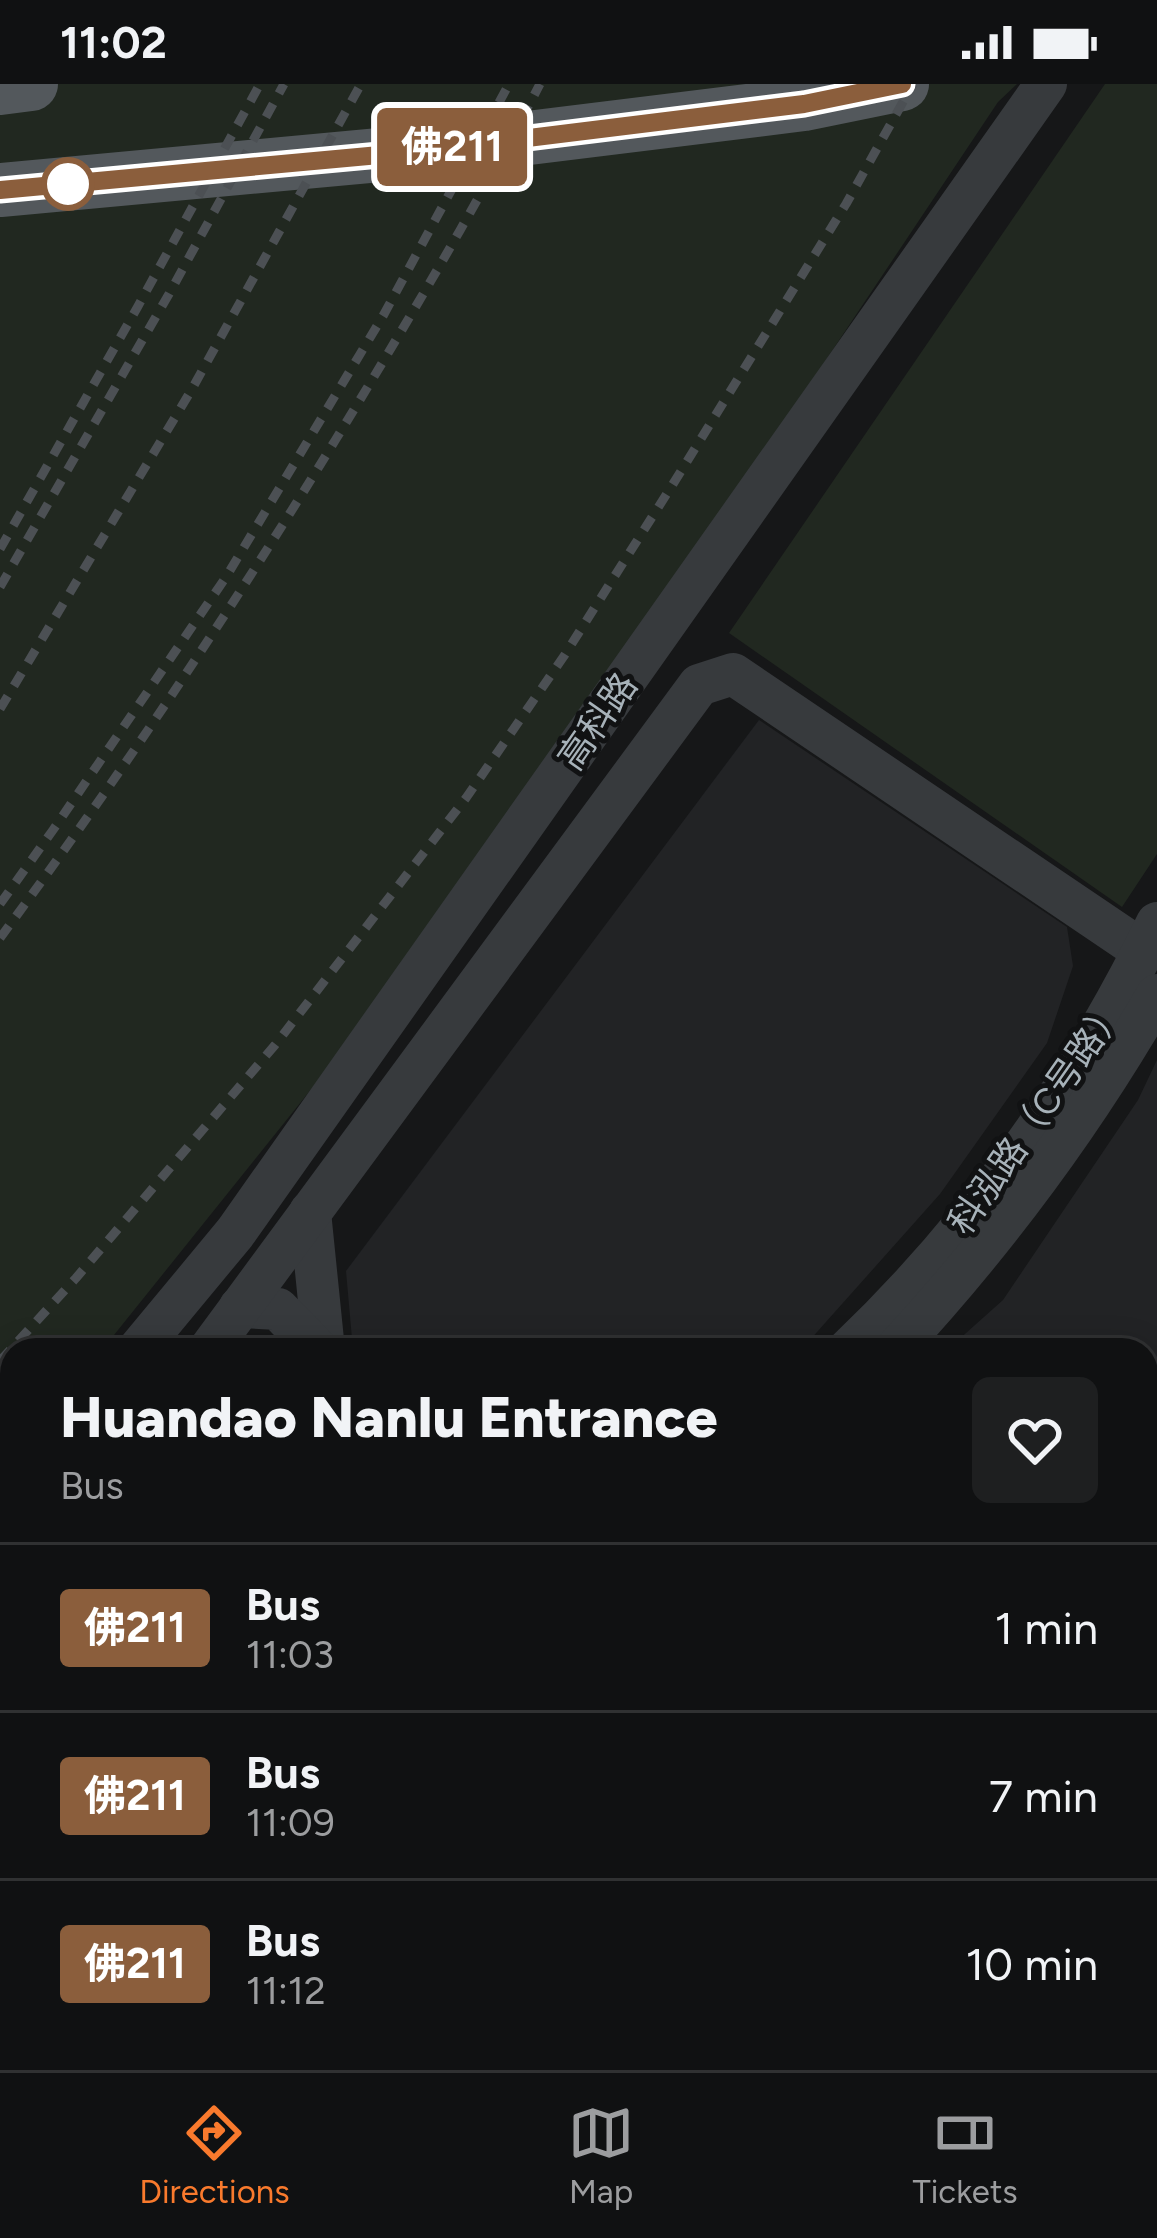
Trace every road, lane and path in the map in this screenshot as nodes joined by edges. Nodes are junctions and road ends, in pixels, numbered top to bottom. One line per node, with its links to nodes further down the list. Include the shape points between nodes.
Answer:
1 (31, 84): 5 (main road)
2 (707, 84): 6 (main road)
3 (902, 84): 6 (main road)
4 (1046, 84): 12 (street, 高科路, via 235,1234)
5 (0, 88)
6 (550, 135): 7 (main road)
7 (0, 190)
8 (1150, 937): 10 (street, via 733,674 699,685); 16 (street, 科泓路（C号路）, via 1019,1151 962,1227)
9 (1157, 995): 17 (street, 科泓路（C号路）, via 1014,1212)
10 (310, 1212): 11 (street); 15 (street)
11 (240, 1307): 13 (street); 14 (street, via 278,1309)
12 (148, 1338)
13 (218, 1338)
14 (308, 1338)
15 (320, 1338)
16 (859, 1338)
17 (906, 1338)

